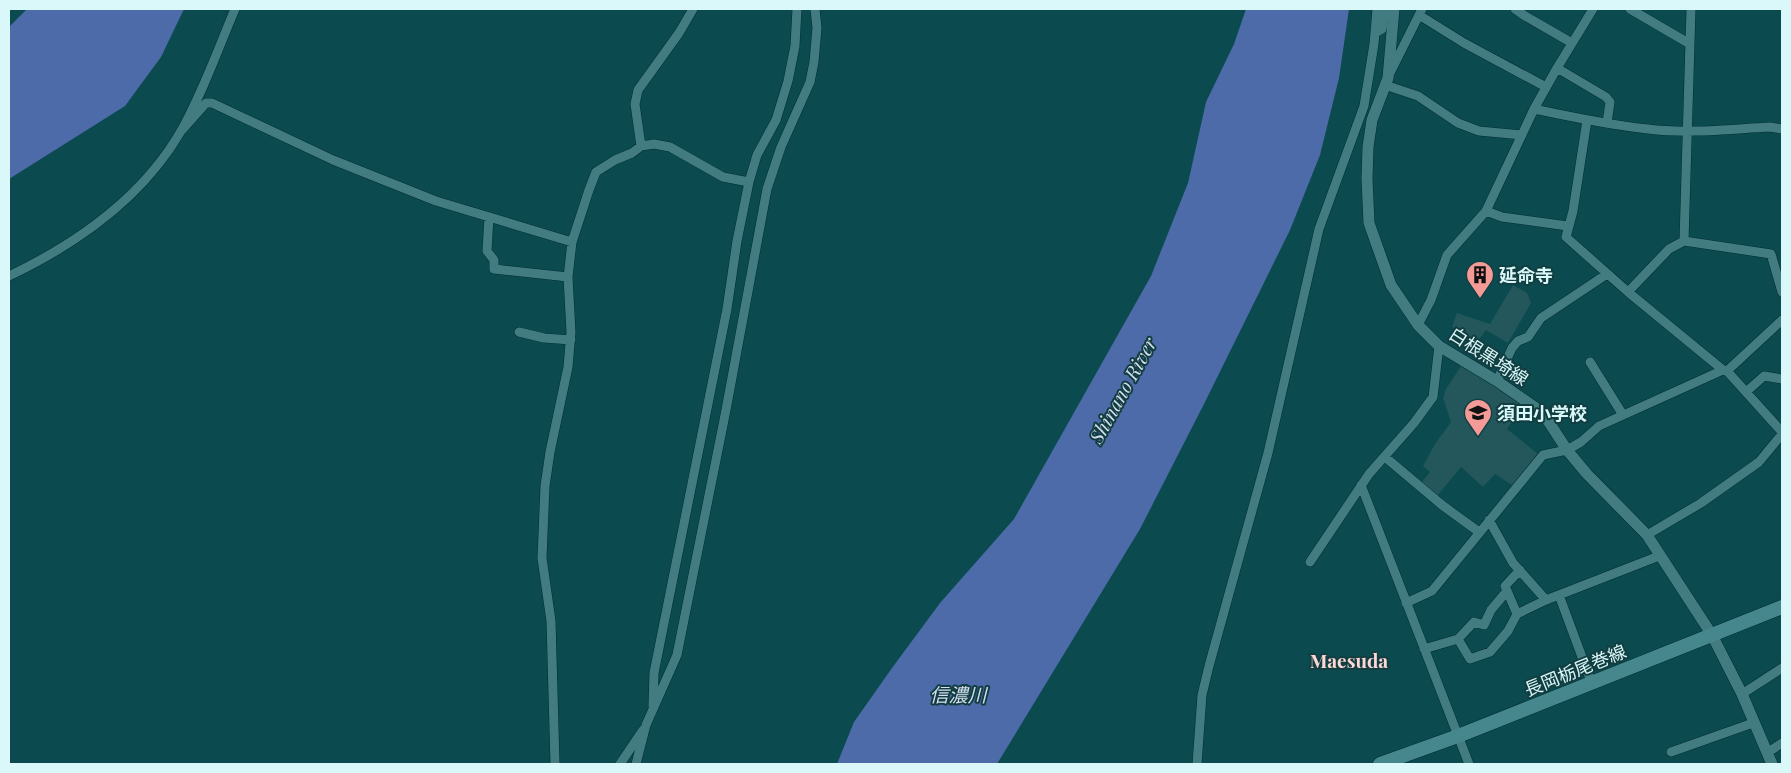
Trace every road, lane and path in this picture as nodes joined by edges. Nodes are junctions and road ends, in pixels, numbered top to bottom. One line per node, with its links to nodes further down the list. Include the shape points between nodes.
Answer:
1 (235, 9): 23 (street)
2 (693, 9): 26 (street, via 638,90 635,104)
3 (797, 9): 27 (street, via 795,46 788,82 776,120 757,156)
4 (815, 9): 71 (street, via 817,28 810,82 767,189 677,655)
5 (1377, 9): 13 (street)
6 (1385, 9): 13 (street, via 1382,29)
7 (1394, 9): 17 (main road, 白根黒埼線)
8 (1515, 9): 14 (street)
9 (1593, 9): 14 (street)
10 (1630, 9): 15 (street)
11 (1691, 9): 15 (street)
12 (1420, 12): 17 (street); 18 (street, via 1464,44)
13 (1375, 33): 81 (street, via 1364,106 1320,230 1268,453 1209,666 1202,695)
14 (1572, 43): 16 (street)
15 (1690, 44): 24 (street)
16 (1557, 68): 18 (street); 21 (street, via 1606,97 1610,102)
17 (1386, 81): 25 (street, via 1418,96 1458,123 1479,131); 39 (main road, 白根黒埼線, via 1372,120 1368,147 1369,223 1392,286)
18 (1546, 87): 19 (street)
19 (1534, 109): 20 (street); 25 (street)
20 (1587, 120): 21 (street); 30 (street)
21 (1607, 123): 24 (street, via 1649,130)
22 (1782, 129): 24 (street)
23 (182, 130): 29 (street, via 206,103 212,103 333,160 436,201); 34 (street, via 167,154 137,188 103,219 38,262)
24 (1688, 130): 31 (street)
25 (1522, 136): 28 (street)
26 (641, 146): 27 (street, via 670,147 723,177); 32 (street, via 596,172)
27 (749, 182): 71 (street, via 727,309 654,673)
28 (1486, 211): 30 (street, via 1502,217); 39 (street, via 1447,255)
29 (490, 217): 32 (street); 35 (street, via 487,251 494,260 494,269)
30 (1568, 226): 33 (street, via 1566,237)
31 (1684, 241): 36 (street, via 1669,249); 37 (street, via 1771,254)
32 (572, 242): 35 (street)
33 (1607, 274): 36 (street); 46 (street, via 1541,318 1528,336 1512,348)
34 (9, 276)
35 (568, 277): 41 (street)
36 (1628, 292): 44 (street)
37 (1782, 292)
38 (1782, 320): 44 (street)
39 (1418, 325): 42 (main road, 白根黒埼線)
40 (519, 332): 41 (street)
41 (571, 340): 78 (street, via 550,452 542,530 542,558 551,621)
42 (1438, 346): 46 (main road, 白根黒埼線); 51 (street, via 1433,397)
43 (1590, 362): 48 (street)
44 (1725, 370): 47 (street); 48 (street)
45 (1782, 379): 47 (street, via 1764,376)
46 (1497, 381): 50 (main road, 白根黒埼線, via 1543,413)
47 (1746, 392): 49 (street)
48 (1623, 415): 50 (street, via 1599,426)
49 (1782, 433): 55 (street, via 1759,462 1701,503)
50 (1567, 450): 53 (street, via 1543,455); 55 (main road, 白根黒埼線, via 1586,474)
51 (1385, 456): 52 (street); 54 (street)
52 (1361, 484): 57 (street); 62 (street)
53 (1489, 520): 54 (street); 58 (street)
54 (1479, 532): 62 (street, via 1432,591)
55 (1647, 535): 56 (main road, 白根黒埼線)
56 (1659, 556): 60 (street); 65 (main road, 白根黒埼線)
57 (1310, 562)
58 (1520, 570): 59 (street, via 1505,586); 61 (street)
59 (1507, 591): 64 (street); 66 (street, via 1491,610 1484,625 1474,622)
60 (1559, 595): 61 (street); 69 (street)
61 (1546, 600): 64 (street)
62 (1406, 603): 67 (street)
63 (1782, 607): 65 (main road, 長岡栃尾巻線)
64 (1517, 614): 66 (street, via 1508,631 1490,652 1470,659)
65 (1712, 636): 69 (main road, 長岡栃尾巻線); 70 (main road, 白根黒埼線)
66 (1458, 639): 67 (street)
67 (1424, 649): 74 (street)
68 (1782, 668): 70 (street)
69 (1592, 684): 74 (main road, 長岡栃尾巻線)
70 (1742, 694): 72 (main road, 白根黒埼線)
71 (653, 711): 73 (street)
72 (1754, 723): 76 (street); 77 (main road, 白根黒埼線)
73 (646, 725): 79 (street); 80 (street)
74 (1458, 736): 82 (main road, 長岡栃尾巻線); 83 (street)
75 (1782, 743): 77 (street)
76 (1671, 752)
77 (1767, 753): 84 (main road, 白根黒埼線)
78 (555, 764)
79 (620, 764)
80 (636, 764)
81 (1197, 764)
82 (1380, 764)
83 (1469, 764)
84 (1772, 764)

